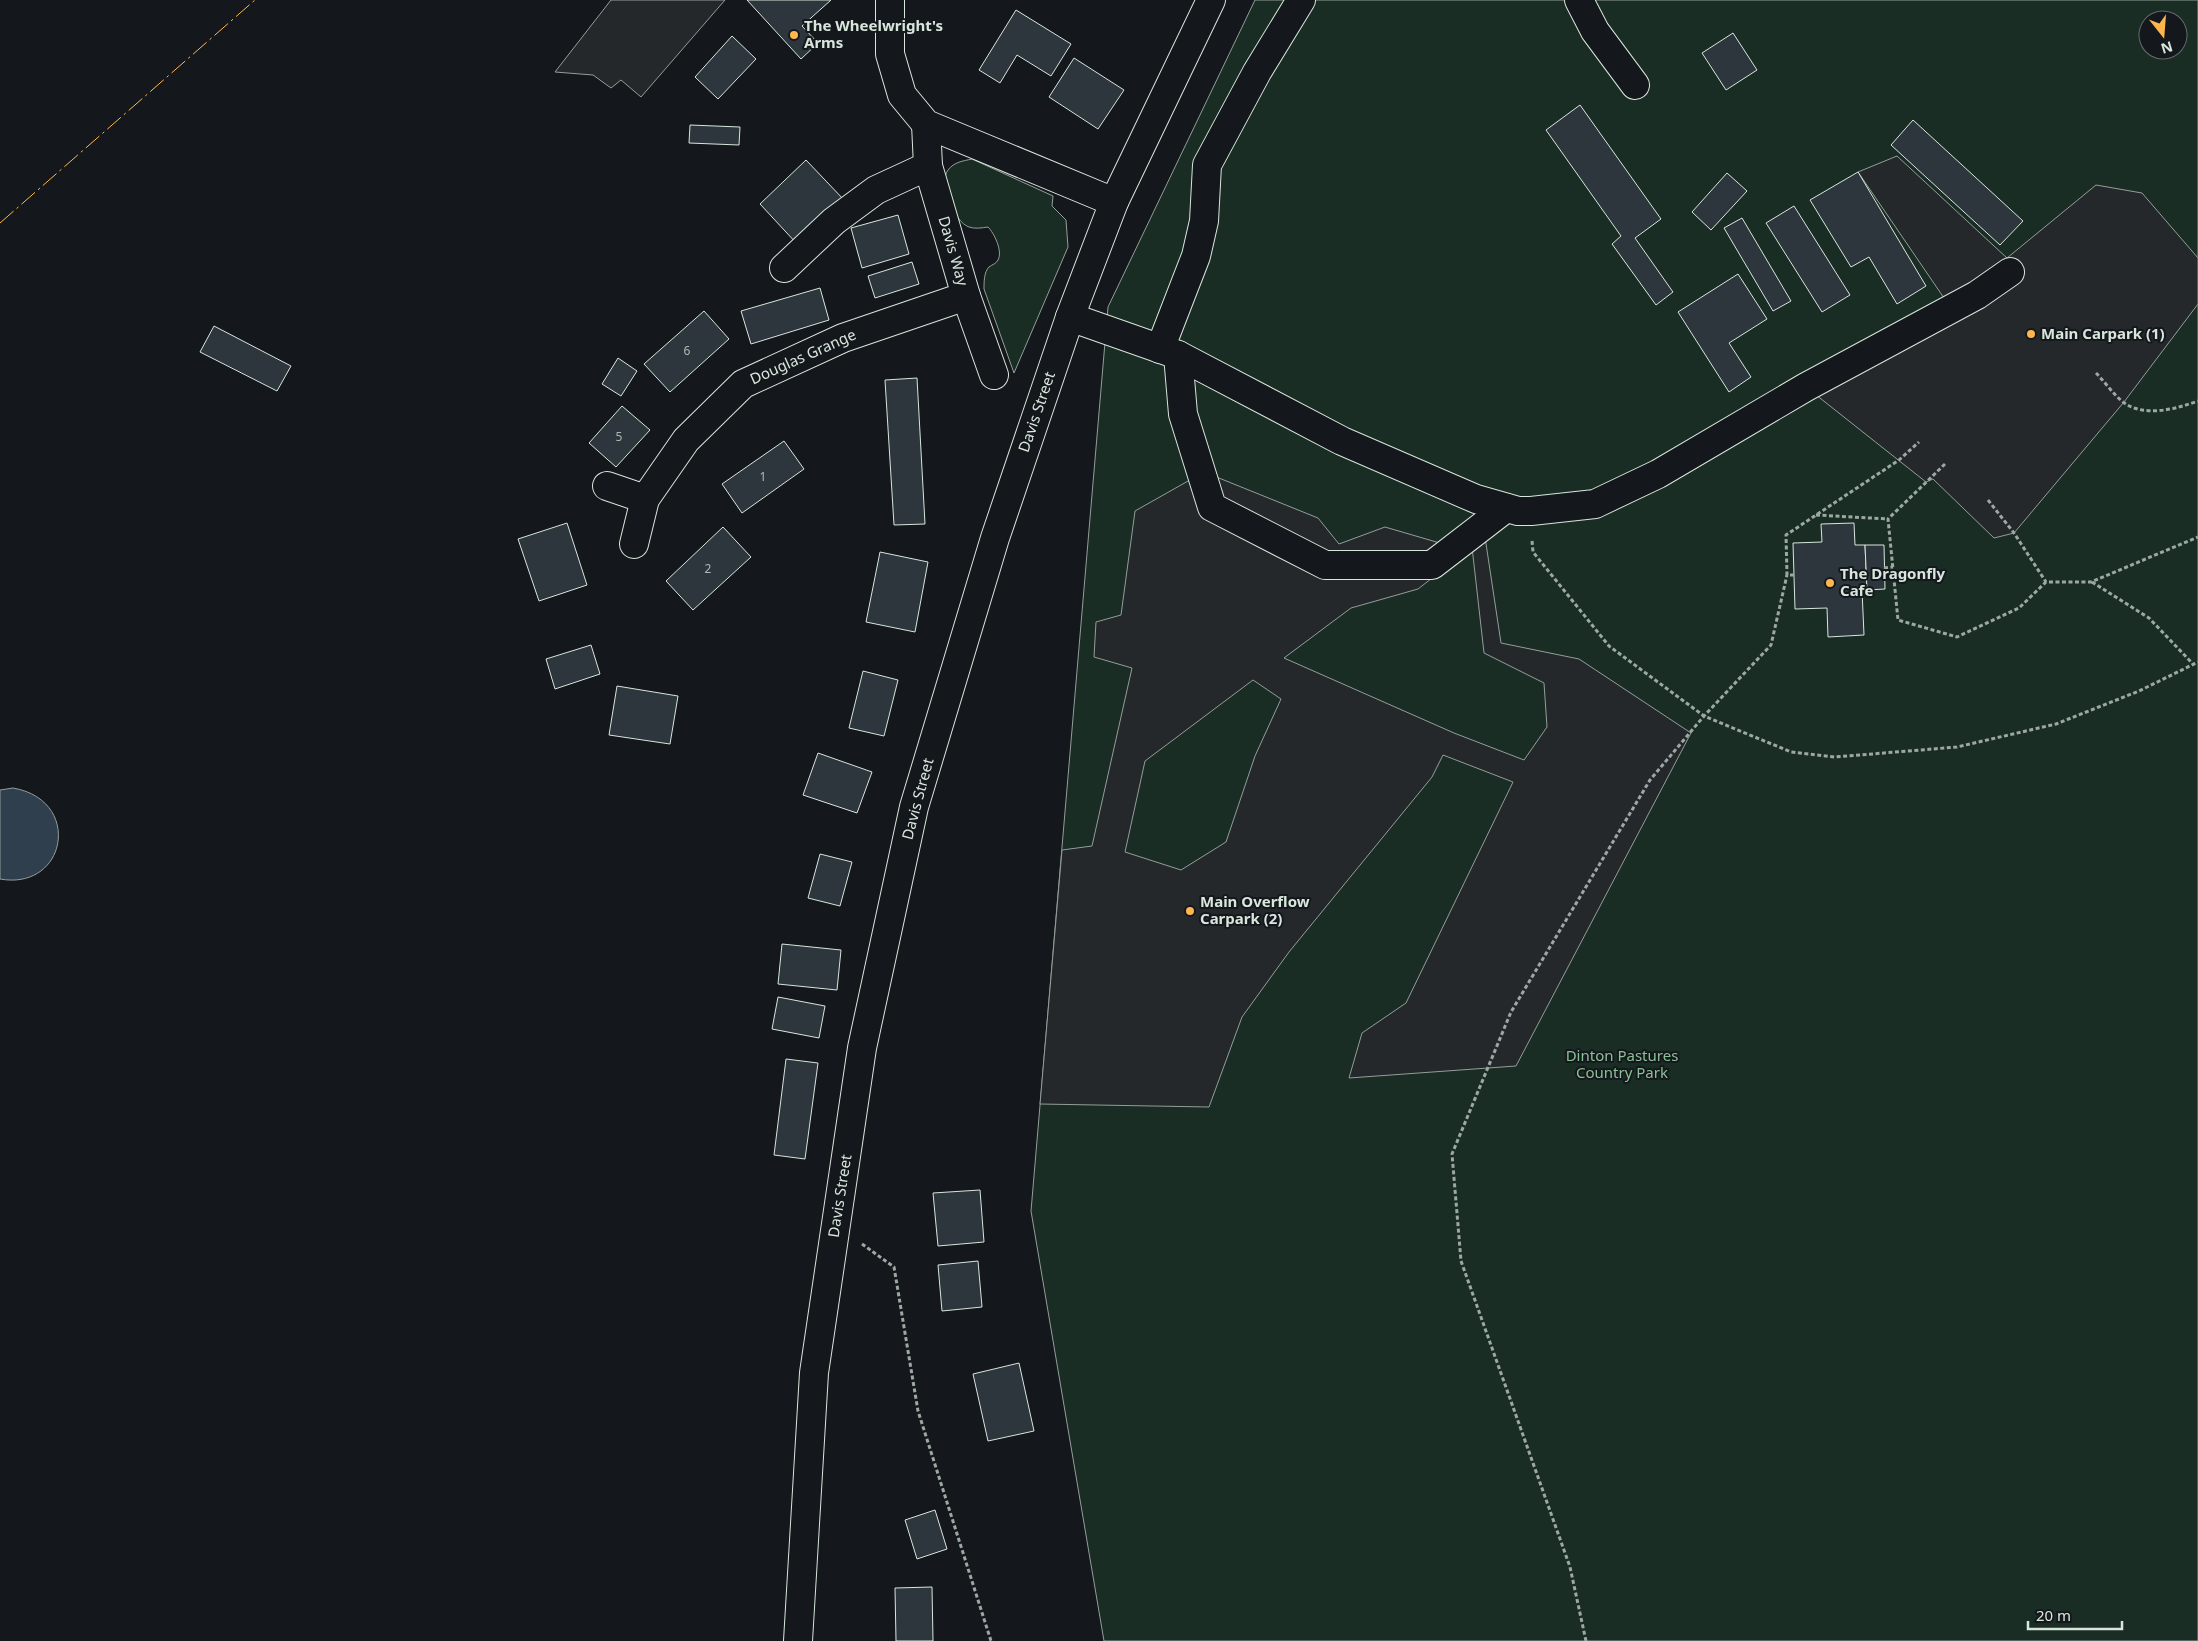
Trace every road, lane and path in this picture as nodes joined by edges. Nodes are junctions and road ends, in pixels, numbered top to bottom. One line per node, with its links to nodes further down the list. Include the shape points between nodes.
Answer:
1 (890, 0): 6 (main road, via 890,54 902,95)
2 (1211, 0): 8 (main road, Davis Street)
3 (1301, 0): 13 (main road, via 1257,72 1207,165 1204,221)
4 (1579, 0): 5 (main road, via 1595,31)
5 (1635, 86)
6 (926, 124): 7 (main road, Davis Way); 8 (main road)
7 (928, 166): 9 (main road, via 876,190 834,221); 11 (main road, Davis Way)
8 (1114, 202): 12 (main road, Davis Street)
9 (784, 268)
10 (2010, 272): 22 (main road, via 1977,295 1806,387 1658,474 1595,504)
11 (966, 296): 15 (main road, Davis Way); 20 (main road, Douglas Grange, via 843,338 743,384 686,440)
12 (1070, 317): 13 (main road); 36 (main road, Davis Street, via 995,538 914,807 862,1048)
13 (1169, 352): 22 (main road, via 1342,441 1476,499); 22 (main road, via 1183,414 1212,507 1326,566 1432,565)
14 (2096, 373): 16 (path, via 2124,402 2142,410 2178,408)
15 (994, 375)
16 (2198, 401)
17 (1918, 442): 23 (path, via 1899,460)
18 (1945, 464): 24 (path)
19 (607, 486): 20 (main road)
20 (645, 500): 26 (main road, Douglas Grange)
21 (1988, 500): 31 (path)
22 (1519, 509): 35 (path, via 1533,552 1609,646)
23 (1815, 515): 24 (path); 29 (path, via 1786,535)
24 (1888, 519): 27 (path)
25 (2198, 537): 32 (path)
26 (634, 544)
27 (1893, 567): 28 (path); 31 (path, via 1898,620 1957,637 2019,608)
28 (1884, 568)
29 (1787, 575): 30 (path); 35 (path, via 1771,645)
30 (1794, 575)
31 (2046, 582): 32 (path)
32 (2091, 582): 34 (path, via 2148,618)
33 (2198, 662): 34 (path)
34 (2194, 664): 35 (path, via 2139,691 2056,724 1957,747 1836,757 1791,752)
35 (1704, 716): 39 (path, via 1650,780 1511,1012 1452,1154 1461,1261 1570,1567)
36 (835, 1224): 37 (main road, Davis Street, via 814,1373); 38 (path, via 894,1267 918,1411)
37 (798, 1641)
38 (991, 1641)
39 (1586, 1641)

